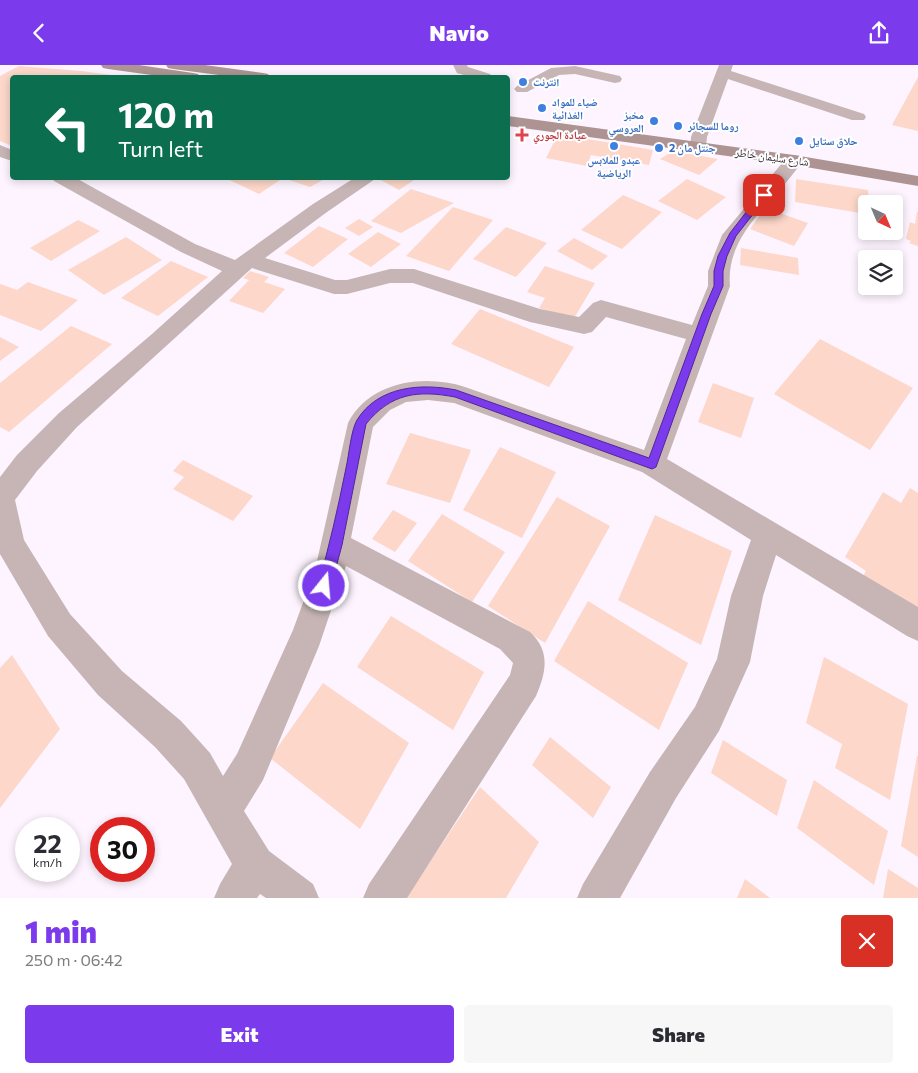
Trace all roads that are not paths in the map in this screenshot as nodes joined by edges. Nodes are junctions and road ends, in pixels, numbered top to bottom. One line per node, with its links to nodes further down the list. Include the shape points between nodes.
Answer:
1 (108, 65): 5 (main road)
2 (173, 65): 6 (main road)
3 (460, 65): 7 (street, via 462,70)
4 (725, 69): 11 (street); 13 (street)
5 (182, 75)
6 (248, 75)
7 (478, 75)
8 (615, 79): 9 (street, via 575,70 556,71)
9 (515, 86): 10 (street, via 522,93)
10 (510, 107): 13 (main road, شارع سليمان خاطر)
11 (858, 117)
12 (510, 121): 13 (main road, شارع سليمان خاطر)
13 (699, 142): 14 (main road, شارع سليمان خاطر); 15 (main road, شارع سليمان خاطر)
14 (794, 160): 18 (main road, شارع سليمان خاطر); 20 (street, via 732,235 718,271 719,286)
15 (918, 171)
16 (65, 180): 19 (street, via 188,248)
17 (364, 180): 19 (street)
18 (918, 181)
19 (243, 264): 20 (street, via 334,287 347,287 390,276 414,276 538,316 584,326 601,308); 22 (street, via 68,420 27,463)
20 (700, 335): 21 (street)
21 (652, 464): 23 (street); 24 (street, via 456,394 438,390 405,391 388,398 361,423)
22 (1, 497): 26 (street, via 10,544 59,625 110,683 168,734 197,766)
23 (768, 534): 25 (street); 31 (street, via 747,597 733,662 707,719 663,785)
24 (336, 545): 26 (street, via 305,643 250,767); 30 (street, via 511,638 525,649 531,664 524,684)
25 (918, 625)
26 (222, 811): 27 (street)
27 (255, 865): 28 (street); 29 (street)
28 (234, 898)
29 (300, 898)
30 (383, 898)
31 (596, 898)

